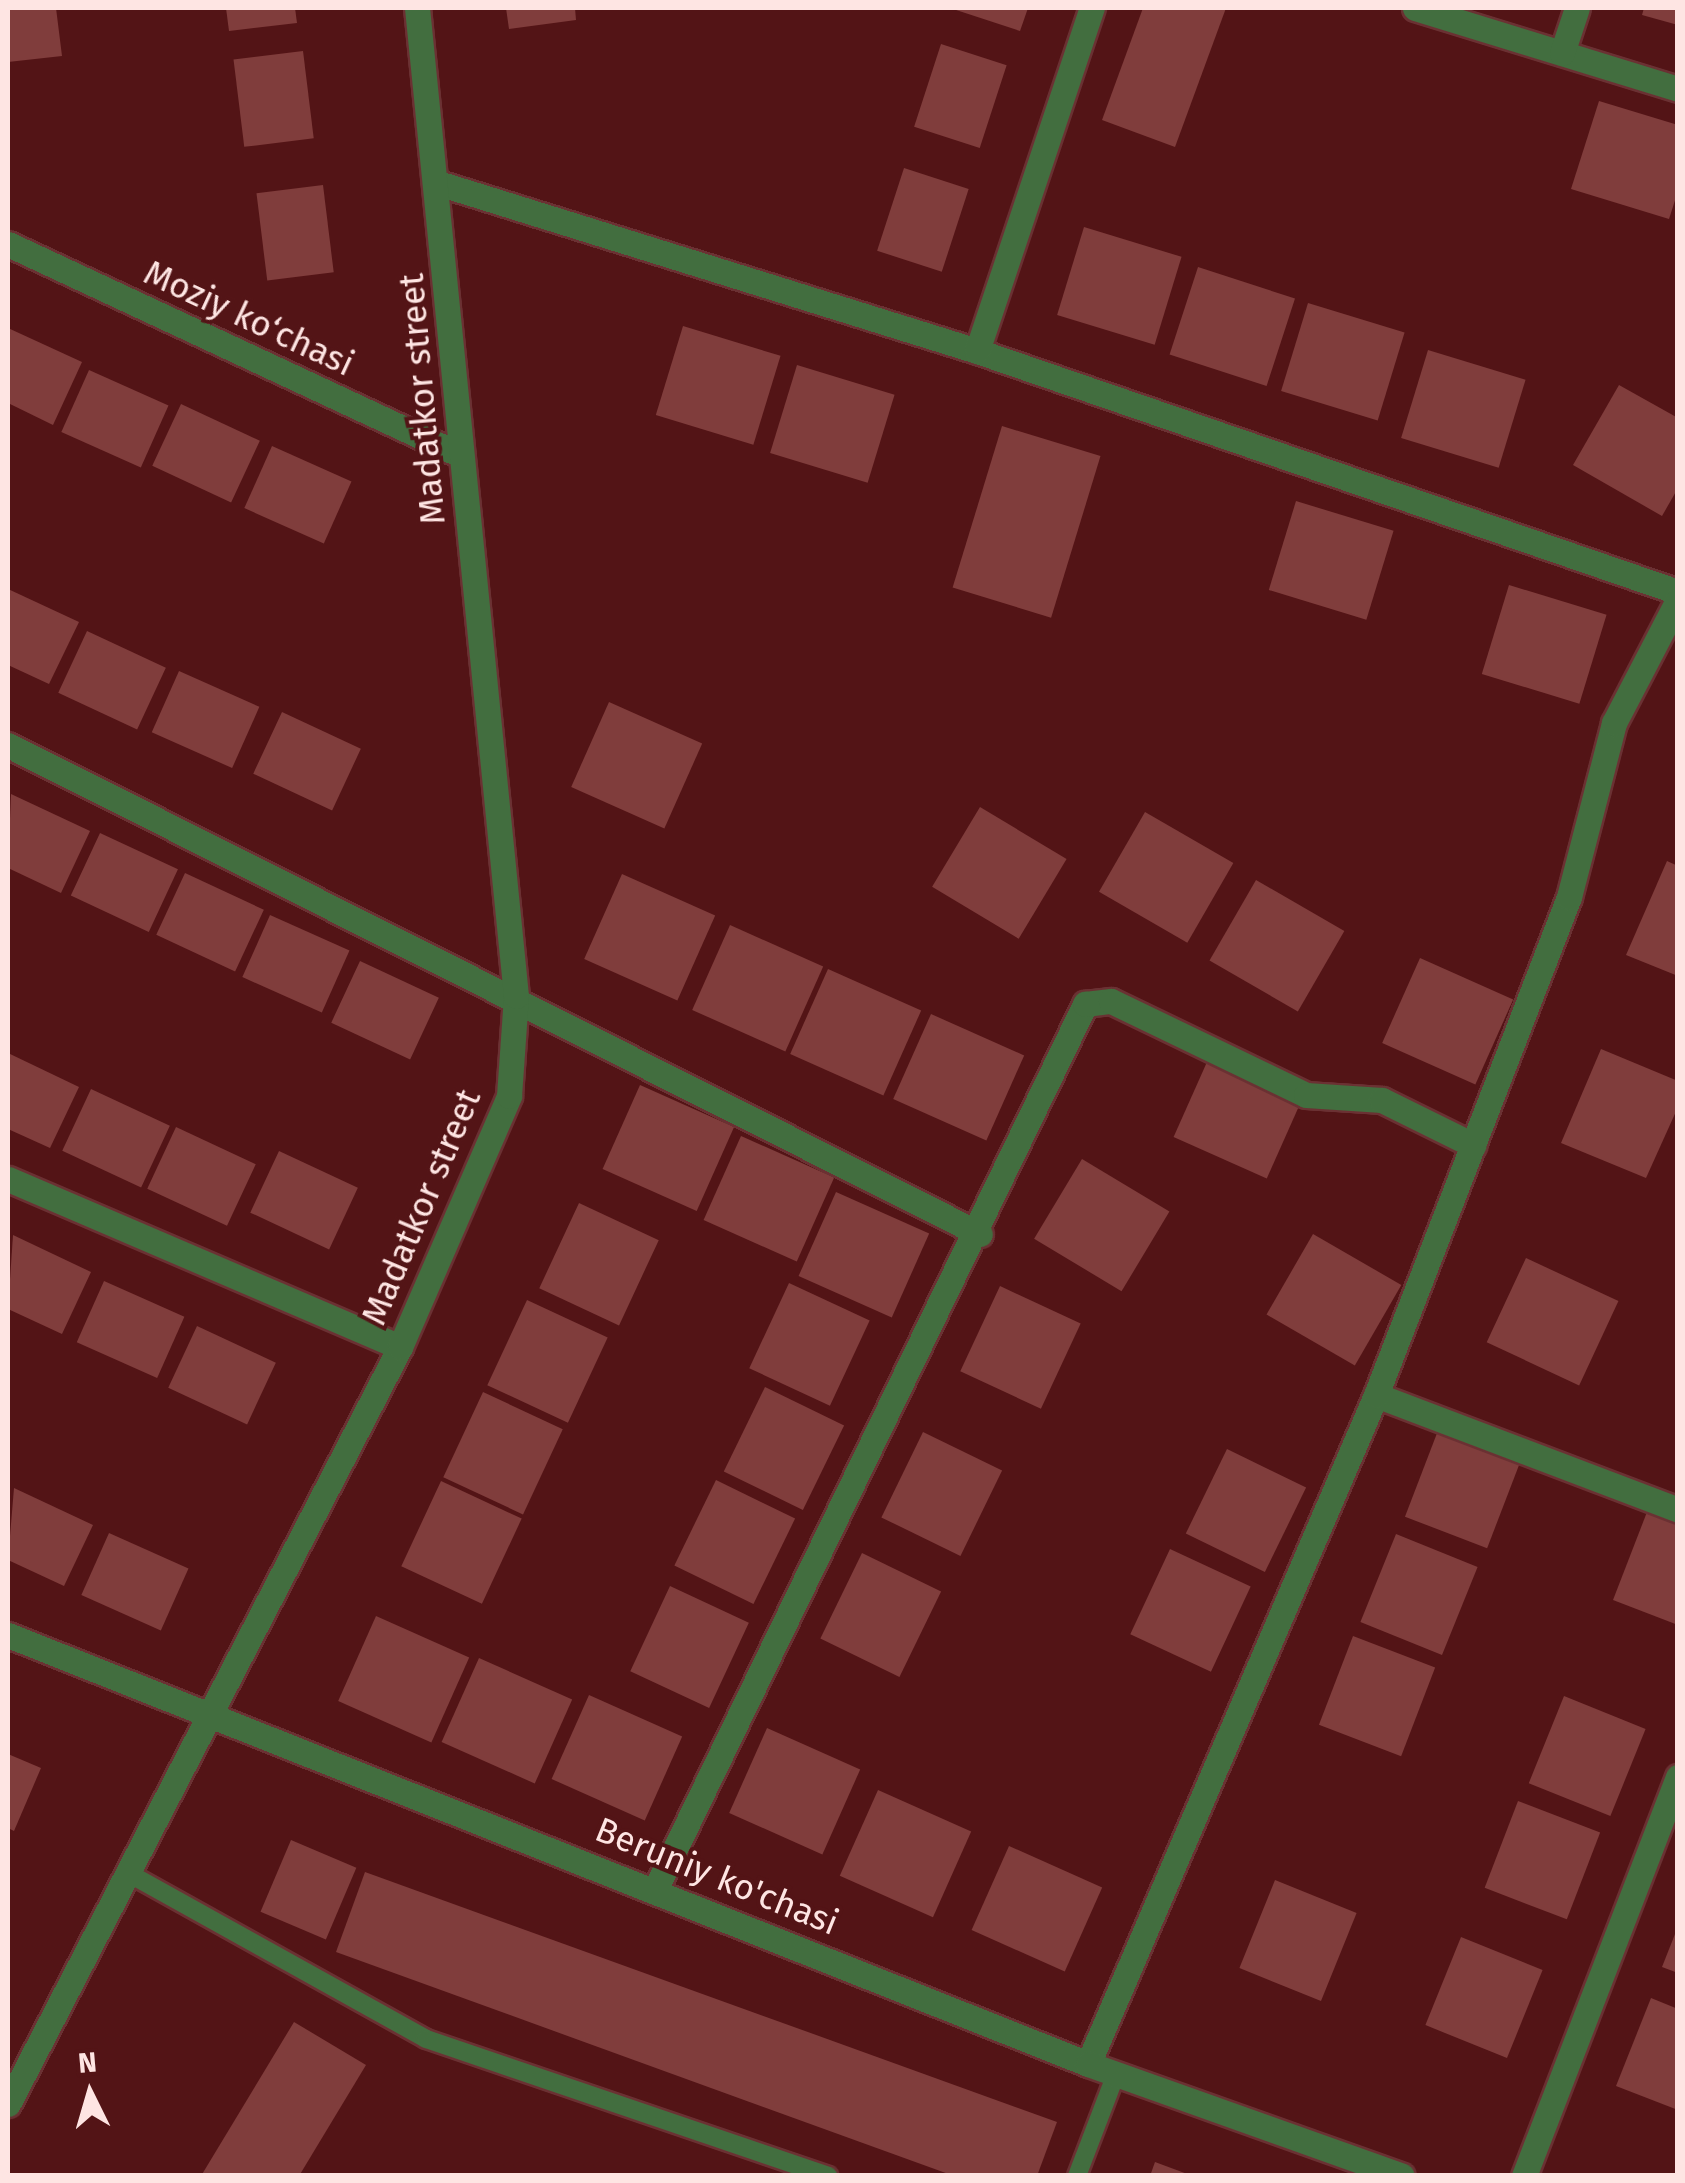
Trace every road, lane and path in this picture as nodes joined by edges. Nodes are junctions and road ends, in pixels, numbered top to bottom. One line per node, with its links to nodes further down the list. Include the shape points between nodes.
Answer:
1 (417, 8): 7 (street, Madatkor street)
2 (1092, 8): 9 (street)
3 (1415, 8): 5 (street)
4 (1577, 8): 5 (street)
5 (1562, 53): 6 (street)
6 (1678, 89)
7 (438, 183): 9 (street); 10 (street, Madatkor street)
8 (8, 244): 10 (street, Moziy ko‘chasi)
9 (977, 350): 11 (street)
10 (461, 455): 14 (street, Madatkor street)
11 (1678, 592)
12 (1678, 600): 15 (street, via 1614,722 1569,898)
13 (8, 745): 14 (street)
14 (516, 996): 17 (street); 18 (street, Madatkor street, via 510,1096)
15 (1473, 1145): 17 (street, via 1382,1100 1306,1095 1110,1002 1085,1004); 19 (street)
16 (8, 1179): 18 (street)
17 (980, 1234): 25 (street)
18 (400, 1346): 22 (street, Madatkor street)
19 (1376, 1395): 20 (street); 26 (street)
20 (1678, 1510)
21 (8, 1635): 22 (street, Beruniy ko'chasi)
22 (212, 1712): 24 (street, Madatkor street); 25 (street, Beruniy ko'chasi)
23 (1678, 1776): 32 (street)
24 (128, 1873): 28 (street, Madatkor street); 29 (lane, via 426,2039)
25 (656, 1888): 26 (street, Beruniy ko'chasi)
26 (1088, 2064): 27 (street, Beruniy ko'chasi)
27 (1116, 2074): 30 (lane); 31 (street, Beruniy ko'chasi)
28 (8, 2104)
29 (828, 2176)
30 (1077, 2176)
31 (1402, 2176)
32 (1524, 2176)

